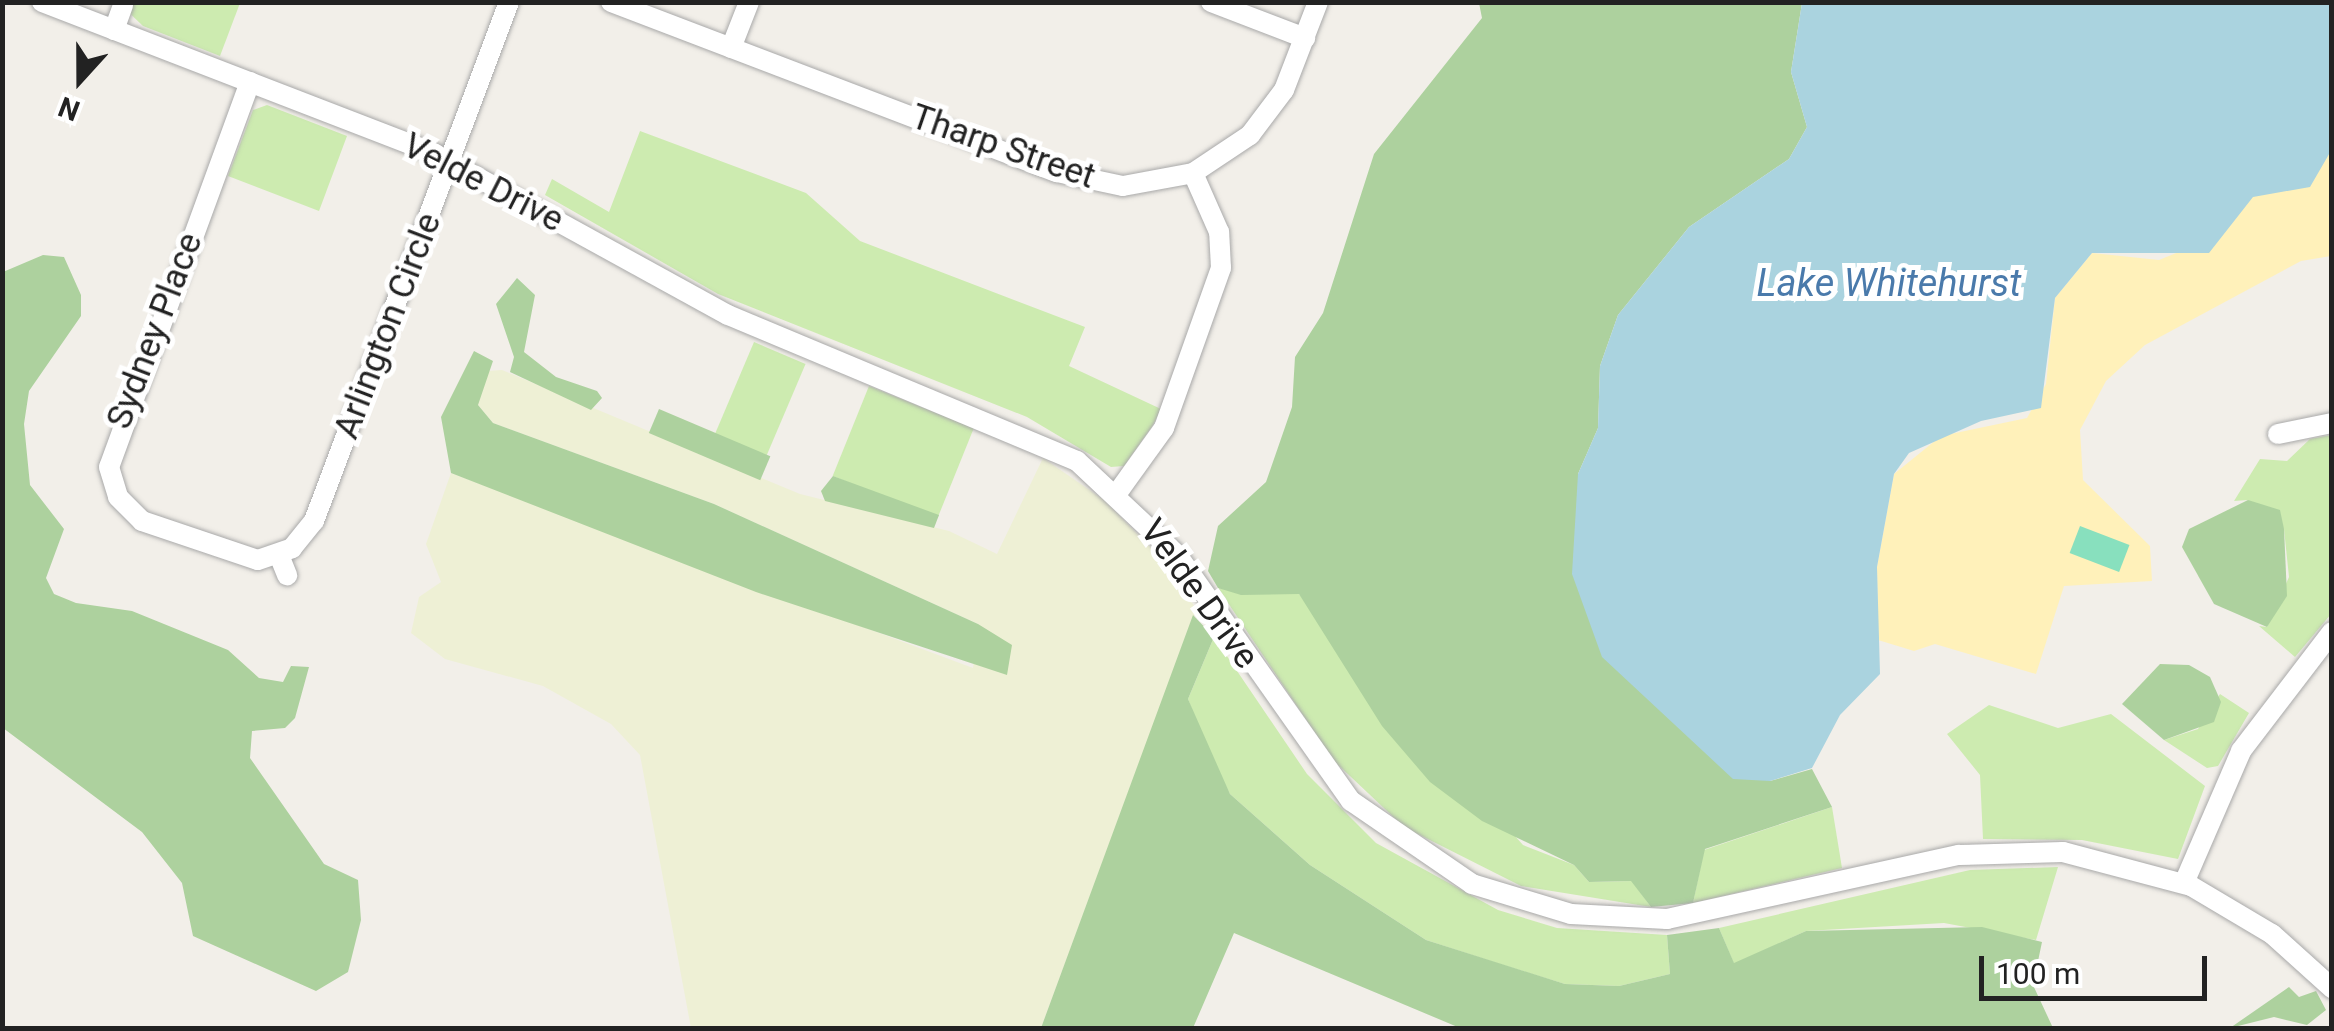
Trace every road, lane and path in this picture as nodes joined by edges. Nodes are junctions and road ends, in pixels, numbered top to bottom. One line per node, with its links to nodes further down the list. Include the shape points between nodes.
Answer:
1 (42, 2): 8 (street, Velde Drive)
2 (508, 2): 12 (street, Arlington Circle)
3 (611, 2): 10 (street, Tharp Street)
4 (749, 2): 10 (street)
5 (1211, 2): 9 (street)
6 (1318, 2): 9 (street, Tharp Street)
7 (123, 5): 8 (street)
8 (114, 30): 11 (street, Velde Drive)
9 (1305, 38): 13 (street, Tharp Street, via 1270,113)
10 (731, 48): 13 (street, Tharp Street, via 1076,178 1141,185)
11 (250, 82): 12 (street, Velde Drive); 17 (street, Sydney Place, via 110,457 114,489 134,515 248,560)
12 (449, 160): 16 (street, Velde Drive, via 728,315 1019,429); 17 (street, Arlington Circle, via 314,521)
13 (1194, 173): 16 (street, via 1218,232 1221,268 1164,428)
14 (2332, 423): 15 (street)
15 (2278, 434)
16 (1118, 492): 20 (street, Velde Drive, via 1178,556 1342,792 1411,850 1496,894 1571,914 1667,920 1933,860 2026,850 2096,857)
17 (279, 555): 18 (street)
18 (288, 576)
19 (2332, 632): 20 (street, via 2250,736)
20 (2184, 883): 21 (street, Velde Drive, via 2272,934)
21 (2332, 988)

